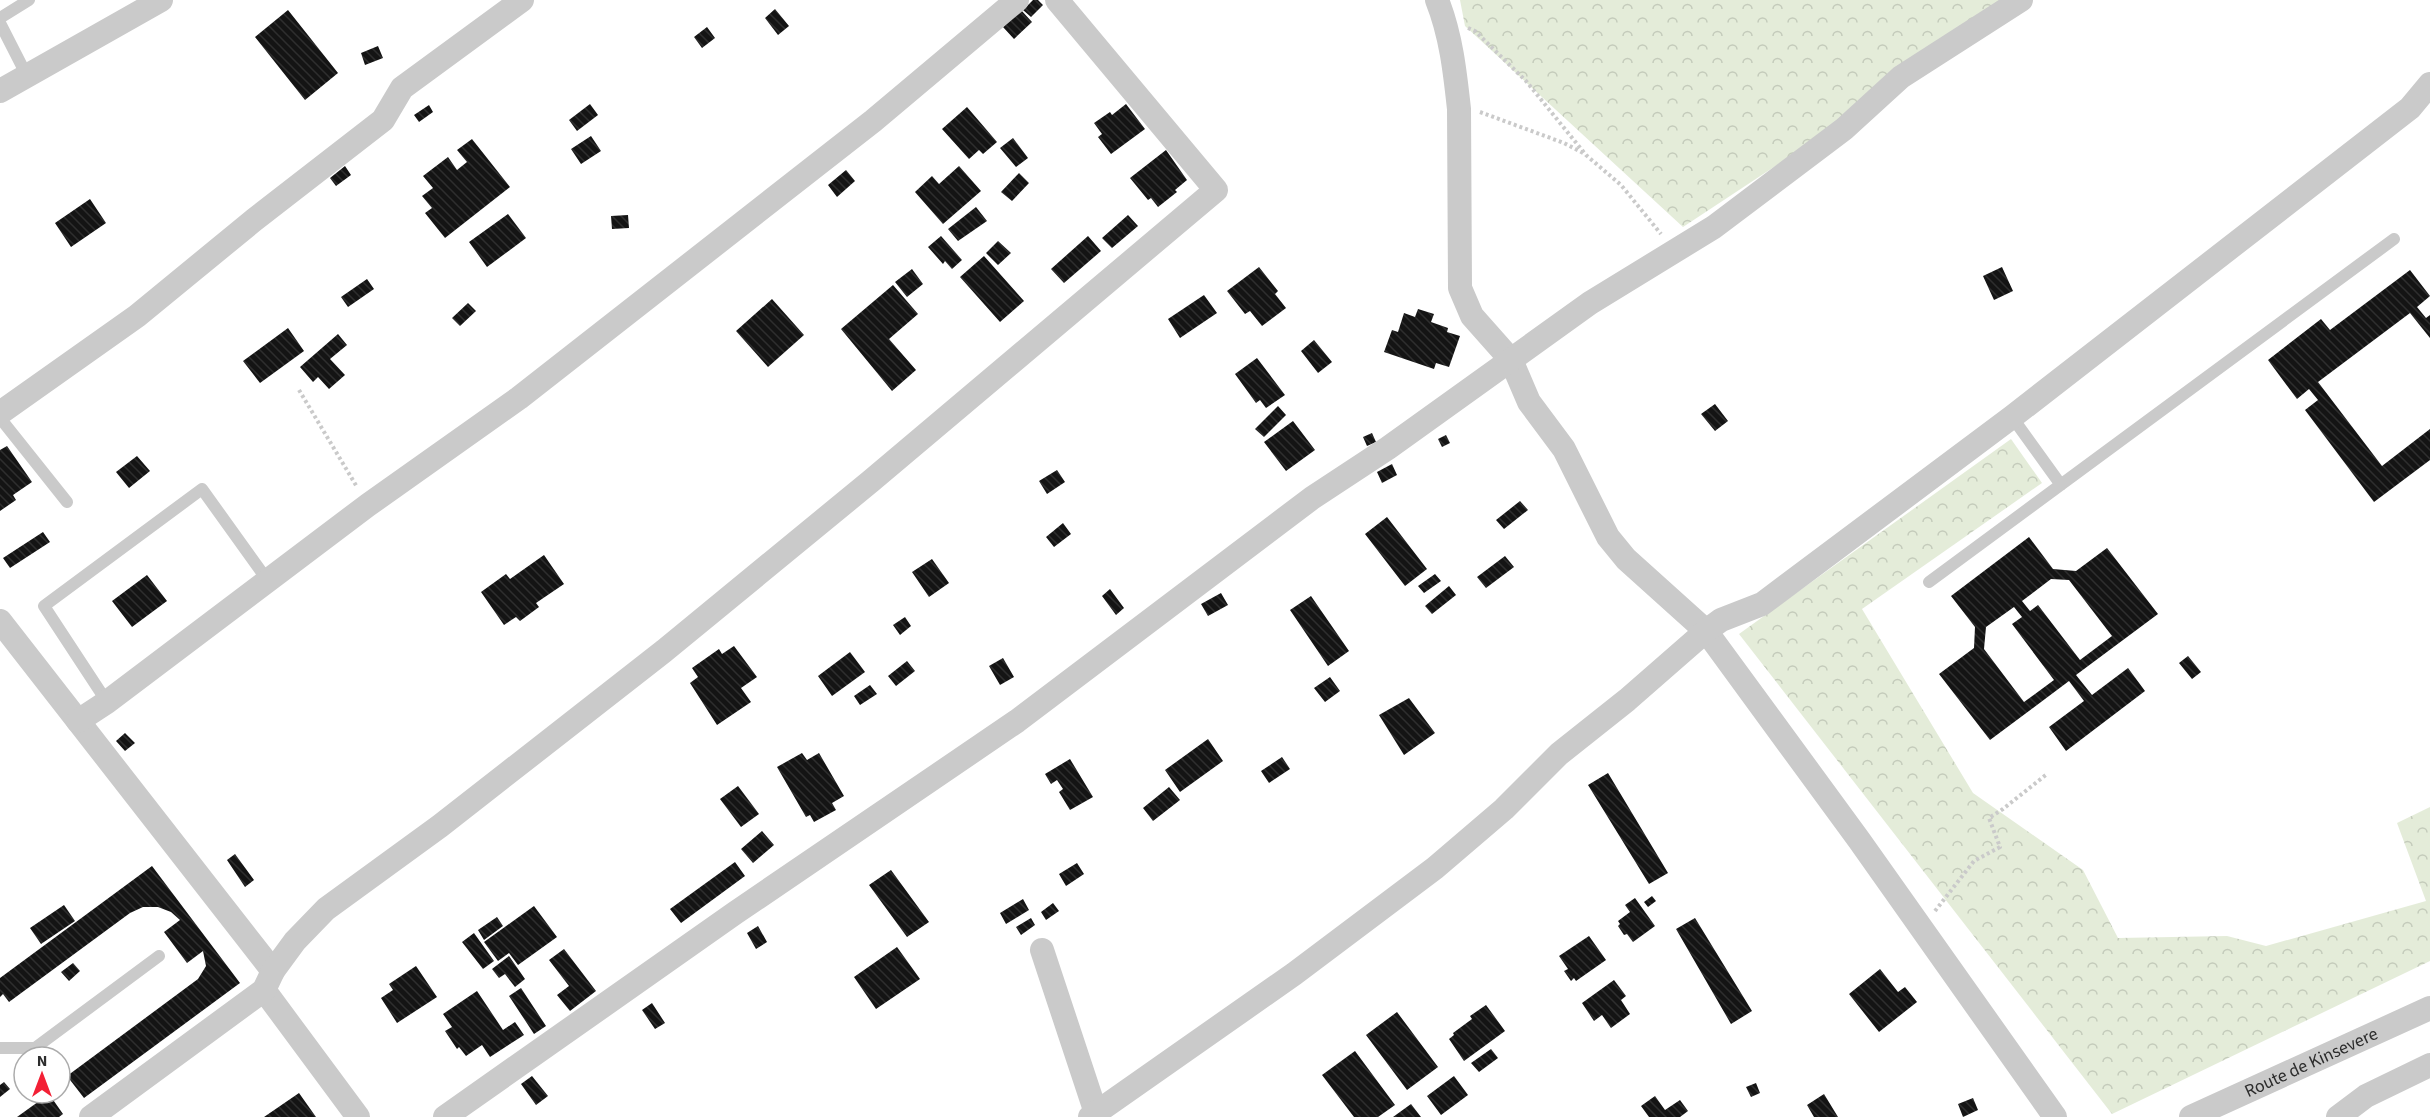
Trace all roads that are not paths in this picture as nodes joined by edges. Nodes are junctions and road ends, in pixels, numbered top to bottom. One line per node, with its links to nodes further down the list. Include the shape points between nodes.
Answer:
1 (29, 0): 8 (lane)
2 (161, 0): 10 (street)
3 (522, 0): 15 (street, via 402,88 383,120 137,316)
4 (1017, 0): 20 (street, via 873,121 538,384)
5 (1057, 0): 28 (street, via 1216,190 664,651 440,826 326,909 295,941)
6 (2021, 0): 14 (street, via 1901,77 1844,129 1714,227 1590,303)
7 (1440, 8): 14 (street, via 1448,28 1459,109 1460,288 1472,316)
8 (0, 18)
9 (0, 23): 10 (lane)
10 (27, 76): 12 (street)
11 (2430, 84): 16 (street, via 2410,108)
12 (0, 92)
13 (2394, 239): 18 (lane)
14 (1511, 360): 23 (street, via 1529,402 1564,449 1608,537 1626,559); 35 (street, via 1312,498 1017,721)
15 (0, 413)
16 (2012, 417): 18 (lane); 23 (street, via 1762,604)
17 (0, 418): 19 (lane)
18 (2061, 485): 21 (lane)
19 (67, 502)
20 (268, 581): 24 (street); 24 (lane, via 202,489 53,599 44,606)
21 (1929, 582)
22 (0, 621): 25 (street)
23 (1706, 631): 32 (street, via 1560,754 1435,868 1294,974); 36 (street)
24 (107, 702): 25 (street)
25 (78, 722): 28 (street)
26 (1042, 950): 32 (street)
27 (159, 956): 30 (lane, via 35,1048)
28 (269, 981): 33 (street); 34 (street)
29 (2430, 1008): 37 (street, Route de Kinsevere)
30 (0, 1048)
31 (2430, 1065): 38 (street, via 2366,1096)
32 (1093, 1115)
33 (91, 1117)
34 (358, 1117)
35 (445, 1117)
36 (2055, 1117)
37 (2192, 1117)
38 (2338, 1117)

